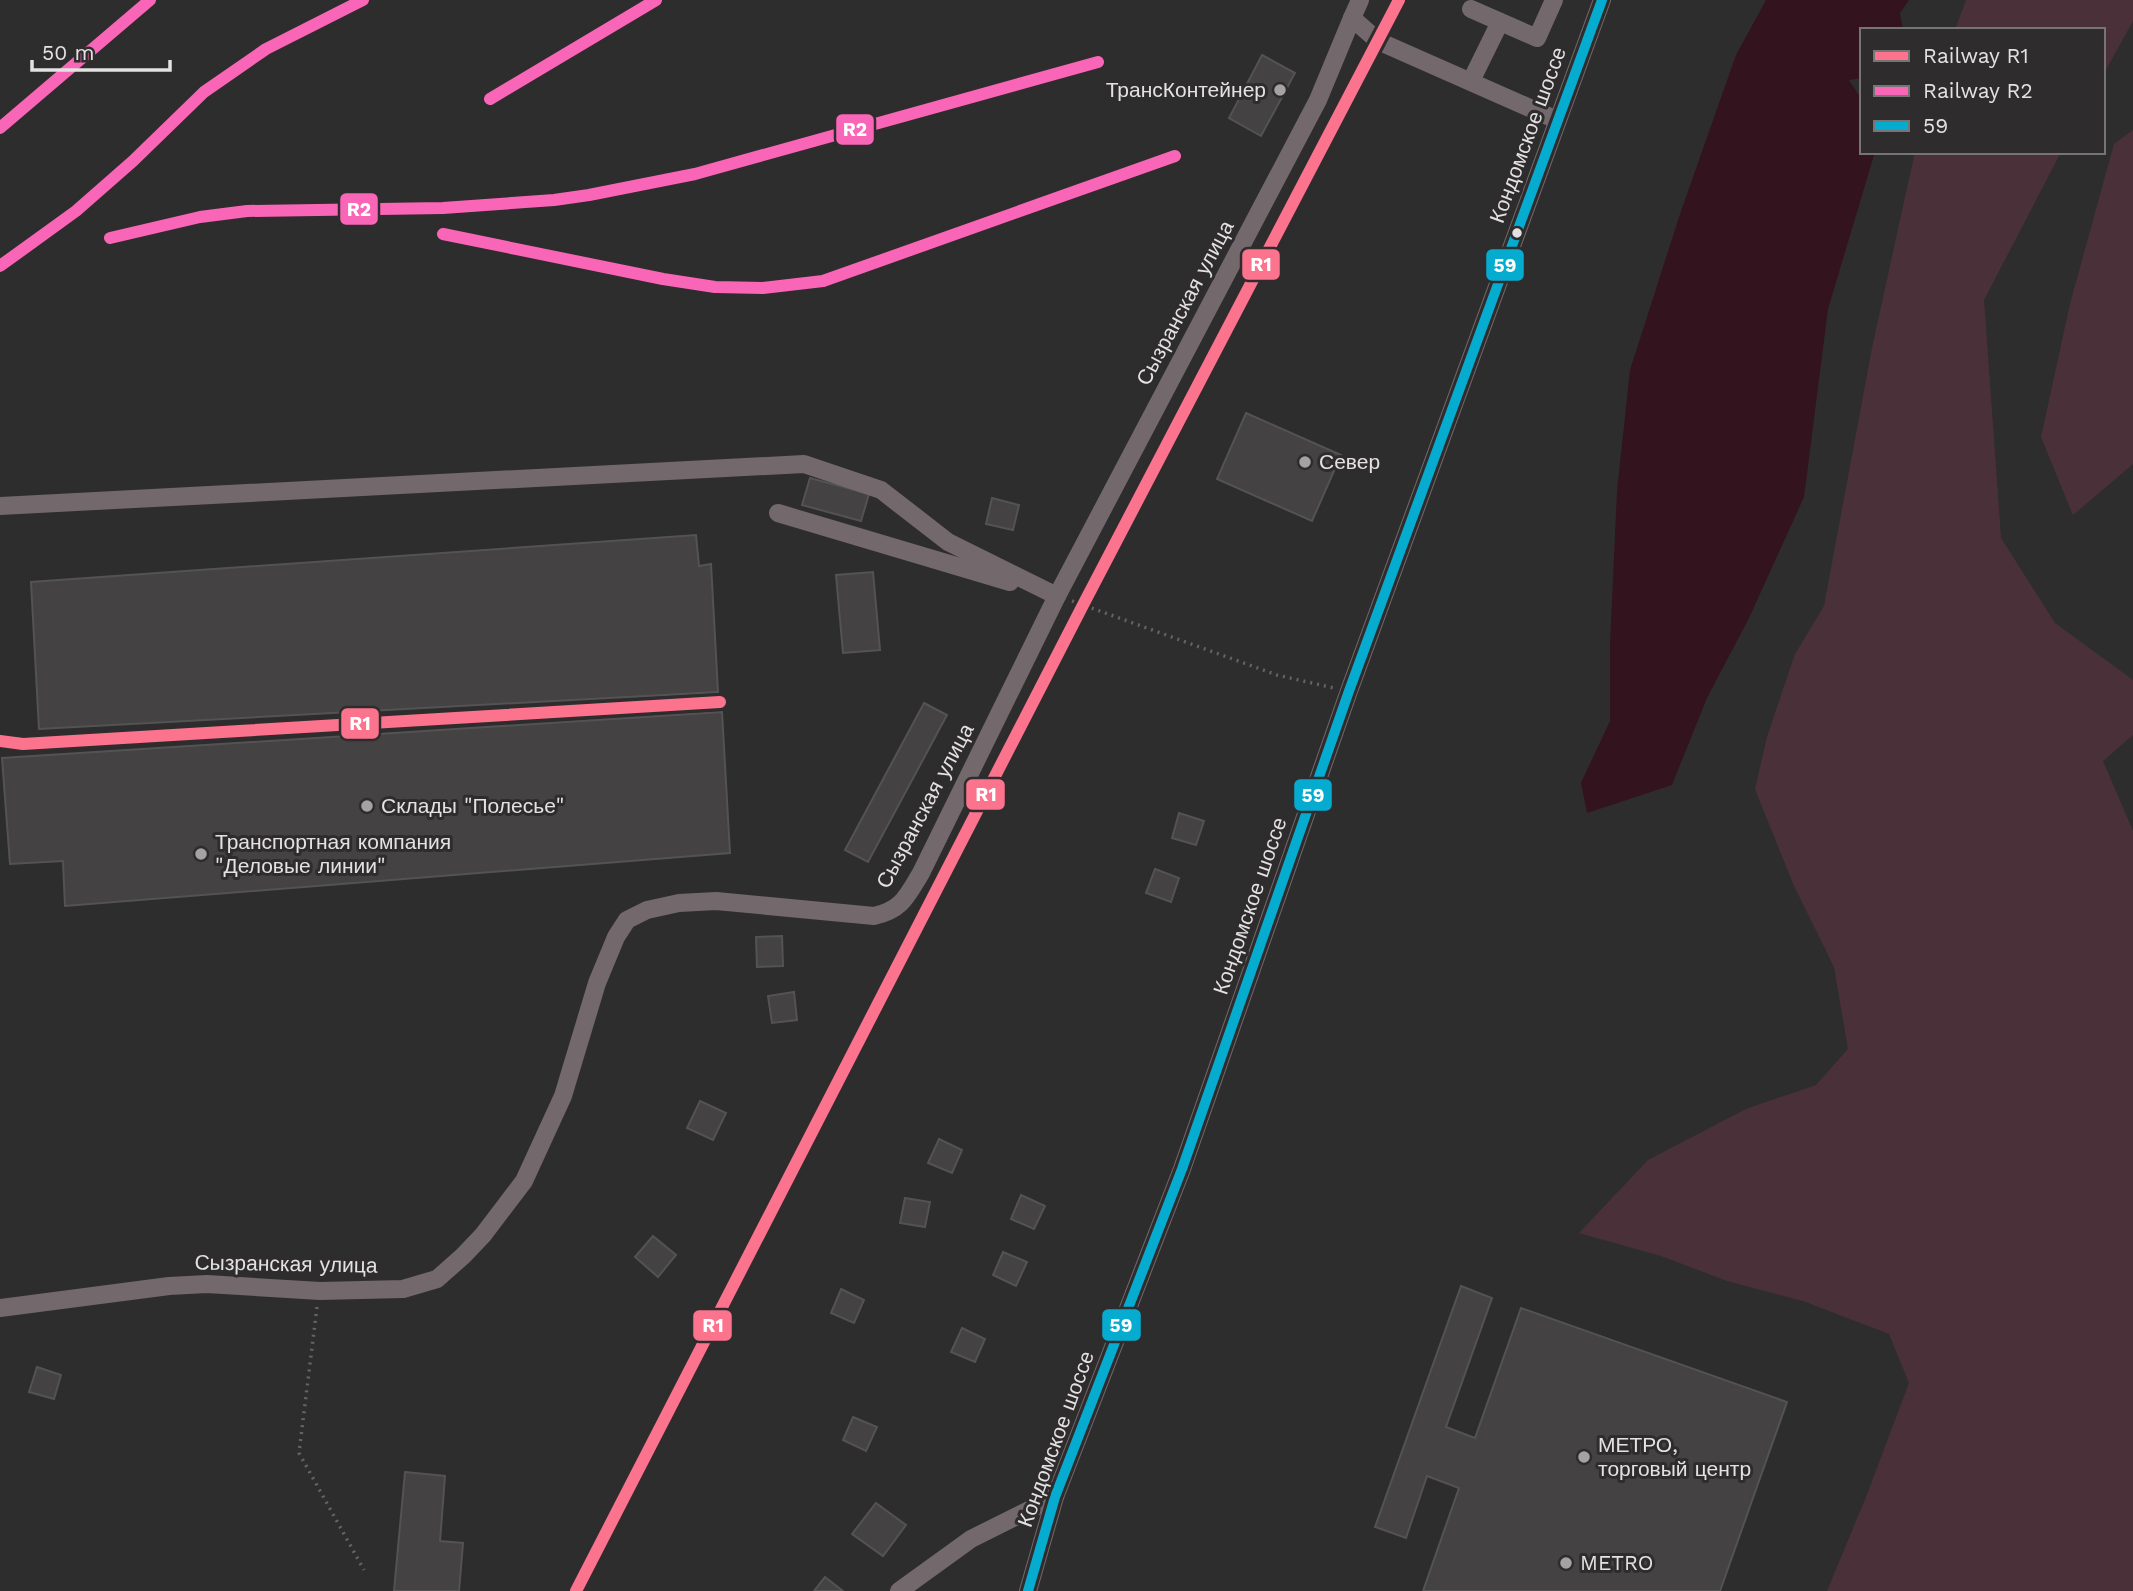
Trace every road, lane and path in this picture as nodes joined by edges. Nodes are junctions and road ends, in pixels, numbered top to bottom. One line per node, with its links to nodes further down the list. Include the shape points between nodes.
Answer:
1 (1360, 0): 5 (street, Сызранская улица)
2 (1554, 0): 6 (street, via 1537,38)
3 (1602, 0): 8 (street, Кондомское шоссе)
4 (1471, 9): 6 (street)
5 (1352, 18): 7 (street, via 1378,41); 11 (street, Сызранская улица, via 1318,100)
6 (1500, 22): 7 (street)
7 (1471, 81): 8 (street)
8 (1557, 120): 12 (street, Кондомское шоссе)
9 (0, 506): 11 (street, via 804,464 881,491 948,542)
10 (778, 513): 11 (street)
11 (1057, 596): 12 (path, via 1277,676); 13 (street, Сызранская улица, via 921,873 897,908 874,916 716,901 647,909 627,920 597,983 563,1096 524,1181 483,1235 437,1279 403,1289)
12 (1349, 691): 15 (street, Кондомское шоссе, via 1182,1169)
13 (320, 1291): 14 (street, Сызранская улица, via 182,1285); 16 (path, via 299,1453)
14 (0, 1308)
15 (1055, 1497): 17 (street, via 971,1539); 18 (street, Кондомское шоссе)
16 (365, 1570)
17 (899, 1591)
18 (1028, 1591)

